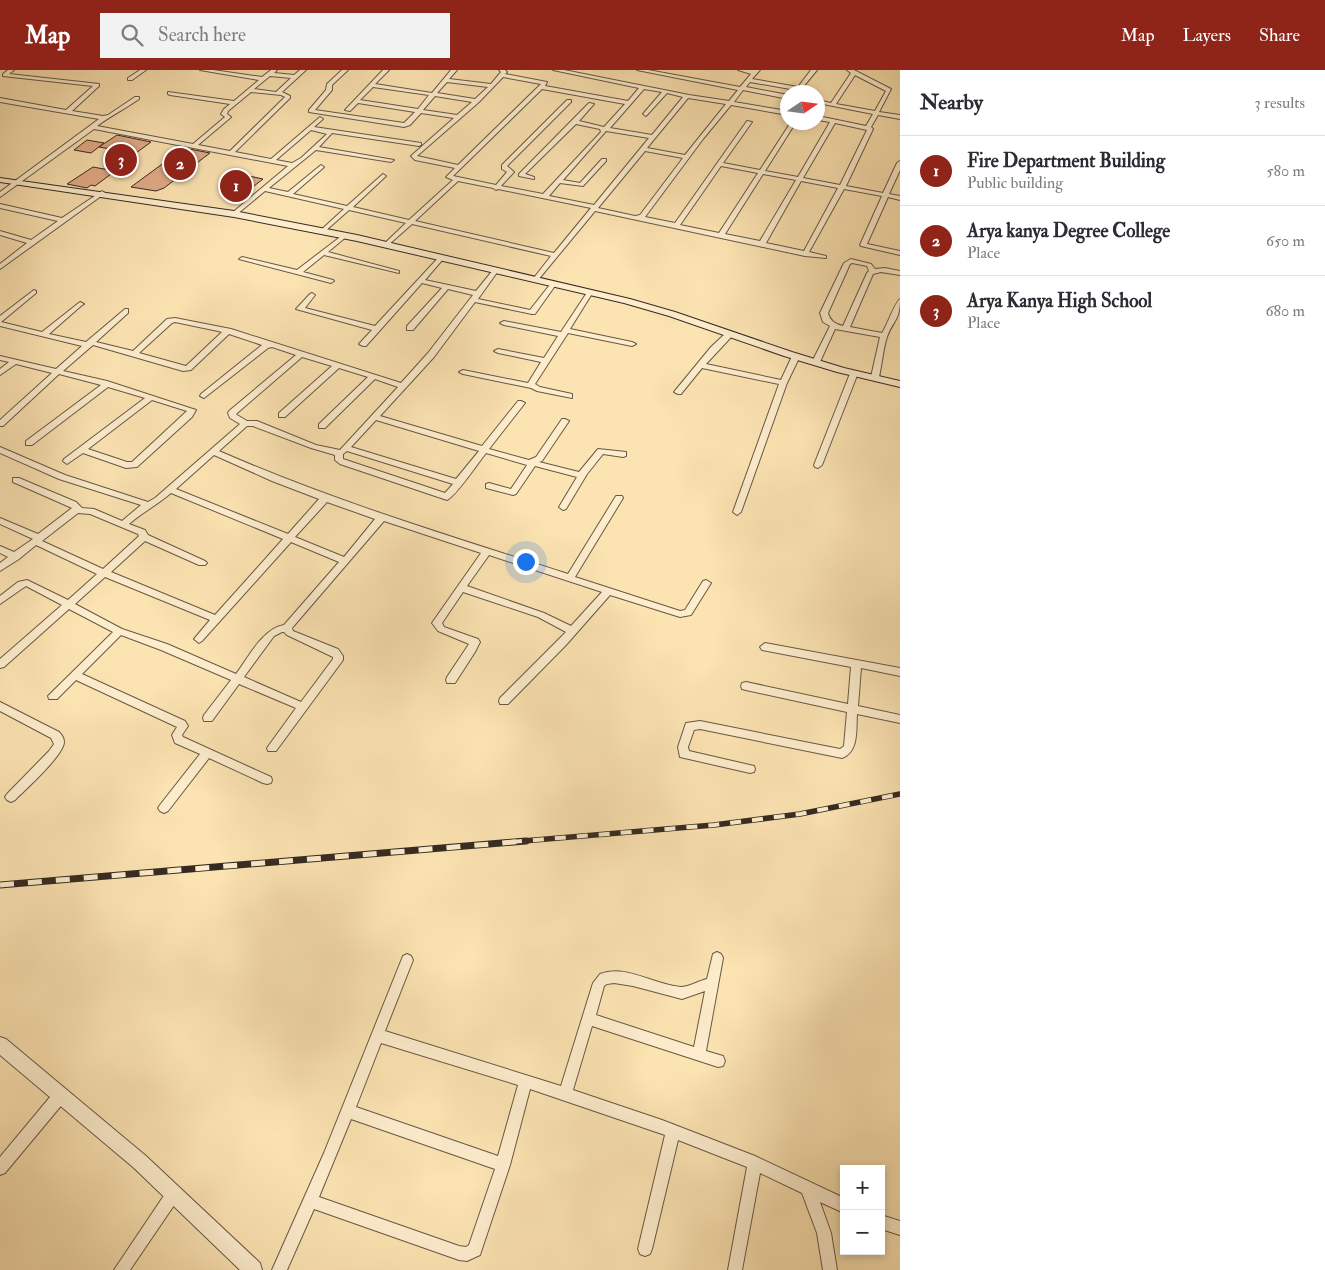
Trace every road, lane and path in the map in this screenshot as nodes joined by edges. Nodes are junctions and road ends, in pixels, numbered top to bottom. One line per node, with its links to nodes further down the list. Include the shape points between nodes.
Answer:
1 (11, 70): 18 (street, via 5,75)
2 (42, 70): 18 (street)
3 (143, 70): 20 (street)
4 (203, 70): 19 (street)
5 (304, 70): 17 (street)
6 (345, 70): 50 (street, via 329,85 329,90 311,111 404,125)
7 (386, 70): 24 (street)
8 (454, 70): 21 (street)
9 (556, 70): 23 (street)
10 (644, 70): 23 (street); 30 (street)
11 (741, 70): 13 (street)
12 (814, 70): 25 (street)
13 (756, 71): 22 (street)
14 (852, 71): 48 (street); 53 (street, via 890,90)
15 (272, 72): 17 (street); 19 (street)
16 (502, 72): 26 (street); 29 (street, via 545,83)
17 (296, 77): 34 (street)
18 (31, 78): 52 (street, via 97,85)
19 (264, 78): 31 (street)
20 (130, 79)
21 (446, 80): 26 (street); 35 (street)
22 (749, 80): 28 (street); 30 (street)
23 (632, 84): 27 (street)
24 (371, 85): 35 (street); 40 (street)
25 (803, 85)
26 (492, 86): 41 (street)
27 (643, 87): 32 (street); 44 (street)
28 (780, 87)
29 (541, 88): 44 (street); 86 (street)
30 (741, 89): 37 (street); 45 (street)
31 (251, 90): 34 (street); 43 (street)
32 (666, 91): 36 (street); 54 (street)
33 (170, 93): 43 (street)
34 (279, 94): 77 (street, via 288,96)
35 (434, 94): 41 (street); 50 (street)
36 (687, 96): 45 (street); 72 (street)
37 (780, 96)
38 (137, 98): 57 (street)
39 (0, 100): 52 (street)
40 (356, 101): 49 (street); 50 (street)
41 (477, 101): 55 (street)
42 (569, 101): 58 (street)
43 (236, 102): 74 (street, via 224,113 228,117)
44 (630, 103): 69 (street)
45 (729, 103): 51 (street); 78 (street)
46 (591, 104): 64 (street)
47 (825, 104): 48 (street)
48 (832, 105): 53 (street)
49 (348, 110)
50 (419, 111): 55 (street)
51 (780, 111)
52 (67, 112): 57 (street)
53 (875, 112): 56 (street); 67 (street)
54 (646, 114)
55 (459, 117): 86 (street, via 414,156)
56 (900, 117)
57 (102, 118): 66 (street)
58 (552, 118): 60 (street); 97 (street, via 504,166 511,172)
59 (320, 119): 68 (street)
60 (560, 119)
61 (825, 119): 63 (street)
62 (567, 121): 64 (street)
63 (833, 121): 67 (street); 91 (street)
64 (575, 122): 69 (street); 90 (street, via 521,175)
65 (749, 122): 83 (street)
66 (94, 127): 74 (street); 95 (street)
67 (868, 127): 96 (street, via 870,129)
68 (310, 128): 71 (street); 79 (street)
69 (605, 129): 72 (street); 94 (street)
70 (789, 130): 87 (street)
71 (330, 132): 73 (street); 75 (street)
72 (654, 136): 76 (street)
73 (418, 144)
74 (194, 146): 77 (street)
75 (315, 148): 80 (street); 84 (street)
76 (644, 149): 78 (street); 106 (street)
77 (231, 153): 79 (street)
78 (687, 157): 109 (street)
79 (273, 160): 84 (street)
80 (391, 160)
81 (604, 160): 94 (street, via 581,185)
82 (900, 163): 88 (street)
83 (720, 164): 87 (street); 112 (street)
84 (293, 166): 98 (street)
85 (321, 167): 101 (street)
86 (459, 167): 93 (street, via 449,177)
87 (762, 172): 91 (street); 116 (street)
88 (898, 173): 102 (street)
89 (383, 176): 107 (street)
90 (532, 178)
91 (800, 179): 96 (street); 118 (street)
92 (0, 180): 95 (main road)
93 (456, 180): 97 (street); 111 (street)
94 (559, 181): 103 (street)
95 (20, 182): 99 (main road); 100 (street)
96 (842, 187): 102 (street); 122 (street)
97 (496, 188): 103 (street)
98 (265, 189): 101 (street); 108 (street)
99 (102, 193): 108 (main road); 110 (street)
100 (0, 195)
101 (288, 195): 107 (street)
102 (885, 196): 104 (street); 121 (street, via 864,245)
103 (544, 197): 106 (street)
104 (900, 198)
105 (0, 206): 110 (street)
106 (594, 208): 109 (street); 123 (street)
107 (348, 209): 111 (street); 113 (street)
108 (234, 214): 113 (main road)
109 (640, 218): 112 (street)
110 (64, 220): 117 (street)
111 (410, 222): 119 (street); 123 (street)
112 (676, 226): 116 (street)
113 (323, 231): 115 (main road)
114 (0, 233): 117 (street)
115 (344, 236): 119 (main road); 120 (street)
116 (720, 236): 118 (street)
117 (32, 242): 128 (street)
118 (762, 244): 122 (street)
119 (386, 245): 124 (main road)
120 (323, 253): 132 (street); 133 (street)
121 (900, 253)
122 (805, 254): 125 (street)
123 (555, 255): 135 (street)
124 (441, 258): 130 (main road); 137 (street)
125 (824, 258)
126 (0, 259): 128 (street)
127 (242, 259): 132 (street)
128 (8, 261): 129 (street)
129 (0, 267)
130 (495, 271): 135 (main road); 143 (street)
131 (873, 271): 134 (street); 150 (street, via 869,265 847,263 824,313 826,320); 151 (street)
132 (299, 272): 136 (street)
133 (397, 272)
134 (900, 273)
135 (536, 279): 138 (main road)
136 (331, 281)
137 (420, 281): 139 (street); 153 (street)
138 (554, 283): 141 (main road); 143 (street, via 530,312)
139 (446, 287): 143 (street); 152 (street)
140 (34, 292): 147 (street)
141 (590, 292): 155 (street); 157 (main road)
142 (312, 295): 153 (street, via 300,309)
143 (476, 297): 182 (street)
144 (900, 301): 158 (street)
145 (80, 304): 156 (street)
146 (125, 310): 159 (street)
147 (0, 320)
148 (0, 324): 156 (street)
149 (504, 324): 155 (street)
150 (835, 326): 151 (street); 170 (street, via 831,328)
151 (846, 327): 158 (street)
152 (410, 328)
153 (377, 329): 160 (street)
154 (228, 331): 162 (street); 164 (street, via 172,320); 164 (street, via 188,368)
155 (565, 332): 161 (street); 169 (street)
156 (44, 334): 159 (street)
157 (730, 334): 166 (main road); 172 (street)
158 (884, 336): 178 (street)
159 (88, 344): 164 (street); 173 (street)
160 (363, 344)
161 (632, 344)
162 (269, 345): 165 (street); 185 (street)
163 (498, 351): 169 (street)
164 (134, 354)
165 (301, 354): 171 (street); 193 (street, via 234,411 233,416)
166 (796, 356): 170 (main road); 179 (street)
167 (0, 358): 168 (street)
168 (15, 361): 173 (street); 176 (street)
169 (546, 361): 183 (street)
170 (816, 362): 175 (main road)
171 (338, 365): 177 (street); 189 (street)
172 (700, 365): 179 (street); 184 (street)
173 (59, 371): 180 (street); 192 (street)
174 (463, 372): 183 (street)
175 (854, 373): 178 (main road); 204 (street)
176 (0, 374)
177 (374, 376): 182 (street); 194 (street)
178 (875, 377): 181 (main road)
179 (783, 383): 215 (street)
180 (107, 384): 187 (street); 195 (street)
181 (900, 384)
182 (404, 386): 190 (street)
183 (531, 386): 186 (street)
184 (678, 392)
185 (204, 396)
186 (569, 396)
187 (151, 397): 197 (street); 197 (street, via 190,408 192,412 134,465)
188 (521, 402): 198 (street)
189 (282, 415)
190 (375, 417): 198 (street); 199 (street)
191 (565, 421): 203 (street)
192 (0, 424)
193 (245, 424): 199 (street, via 254,423 315,447); 200 (street)
194 (322, 426)
195 (29, 442)
196 (0, 450): 212 (street, via 62,477)
197 (82, 450): 202 (street)
198 (484, 450): 203 (street); 207 (street)
199 (343, 451): 207 (street); 207 (street, via 339,460 343,462 441,497 449,496)
200 (213, 452): 209 (street); 210 (street)
201 (623, 454): 205 (street, via 601,451)
202 (67, 461)
203 (533, 463): 205 (street); 208 (street, via 513,492)
204 (818, 465)
205 (583, 474): 213 (street)
206 (16, 480): 214 (street, via 73,504)
207 (459, 483)
208 (489, 486)
209 (170, 490): 212 (street); 220 (street)
210 (325, 498): 216 (street); 220 (street)
211 (619, 498): 229 (street)
212 (149, 505): 218 (street)
213 (563, 508)
214 (79, 510): 218 (street, via 92,511); 221 (street)
215 (736, 512)
216 (378, 516): 223 (street); 225 (street, via 379,522)
217 (0, 521): 221 (street)
218 (123, 525): 219 (street, via 144,533)
219 (144, 537): 226 (street); 228 (street)
220 (290, 538): 225 (street); 235 (street)
221 (37, 540): 224 (street); 228 (street)
222 (0, 549): 224 (street)
223 (486, 552): 229 (street); 231 (street)
224 (16, 557): 227 (street)
225 (346, 561): 236 (street)
226 (202, 563)
227 (0, 568)
228 (104, 573): 234 (street); 235 (street)
229 (570, 578): 232 (street)
230 (706, 583): 232 (street, via 688,613 683,615)
231 (462, 588): 238 (street, via 541,615); 246 (street, via 437,623 441,629 474,642)
232 (608, 591): 238 (street)
233 (0, 601): 234 (street, via 25,583)
234 (69, 604): 237 (street); 241 (street)
235 (217, 619): 239 (street)
236 (286, 628): 245 (street, via 271,634); 251 (street, via 290,633 336,652 338,656)
237 (119, 631): 244 (street); 245 (street)
238 (573, 631): 249 (street)
239 (199, 639)
240 (765, 646): 242 (street)
241 (0, 664)
242 (856, 664): 243 (street); 252 (street)
243 (900, 672)
244 (75, 675): 248 (street); 256 (street, via 181,724 177,738)
245 (238, 680): 251 (street); 253 (street)
246 (452, 680)
247 (746, 686): 252 (street)
248 (53, 696)
249 (504, 701)
250 (0, 706): 259 (street, via 55,734 59,744)
251 (303, 707): 255 (street)
252 (851, 709): 254 (street); 257 (street, via 849,748 842,754 700,725 690,726 684,754)
253 (208, 718)
254 (900, 719)
255 (272, 748)
256 (207, 753): 258 (street); 260 (street)
257 (750, 769)
258 (267, 780)
259 (11, 797)
260 (164, 808)
261 (717, 958): 263 (street)
262 (407, 960): 265 (street)
263 (712, 985): 264 (street, via 700,985 684,993 619,978 604,978); 267 (street)
264 (588, 1019): 267 (street); 270 (street)
265 (377, 1035): 269 (street); 272 (street)
266 (0, 1044): 271 (street)
267 (699, 1055): 268 (street)
268 (718, 1061)
269 (526, 1081): 270 (street); 275 (street)
270 (565, 1094): 273 (street)
271 (60, 1096): 276 (street); 278 (street)
272 (348, 1111): 275 (street); 279 (street)
273 (673, 1132): 274 (street); 283 (street)
274 (755, 1164): 277 (street); 287 (street)
275 (503, 1165): 279 (street, via 479,1243 467,1254)
276 (0, 1168)
277 (808, 1190): 280 (street); 288 (street, via 824,1233)
278 (174, 1193): 284 (street); 285 (street)
279 (312, 1201): 286 (street)
280 (840, 1204)
281 (885, 1223): 282 (street)
282 (900, 1228)
283 (645, 1249)
284 (121, 1270)
285 (252, 1270)
286 (279, 1270)
287 (735, 1270)
288 (830, 1270)

